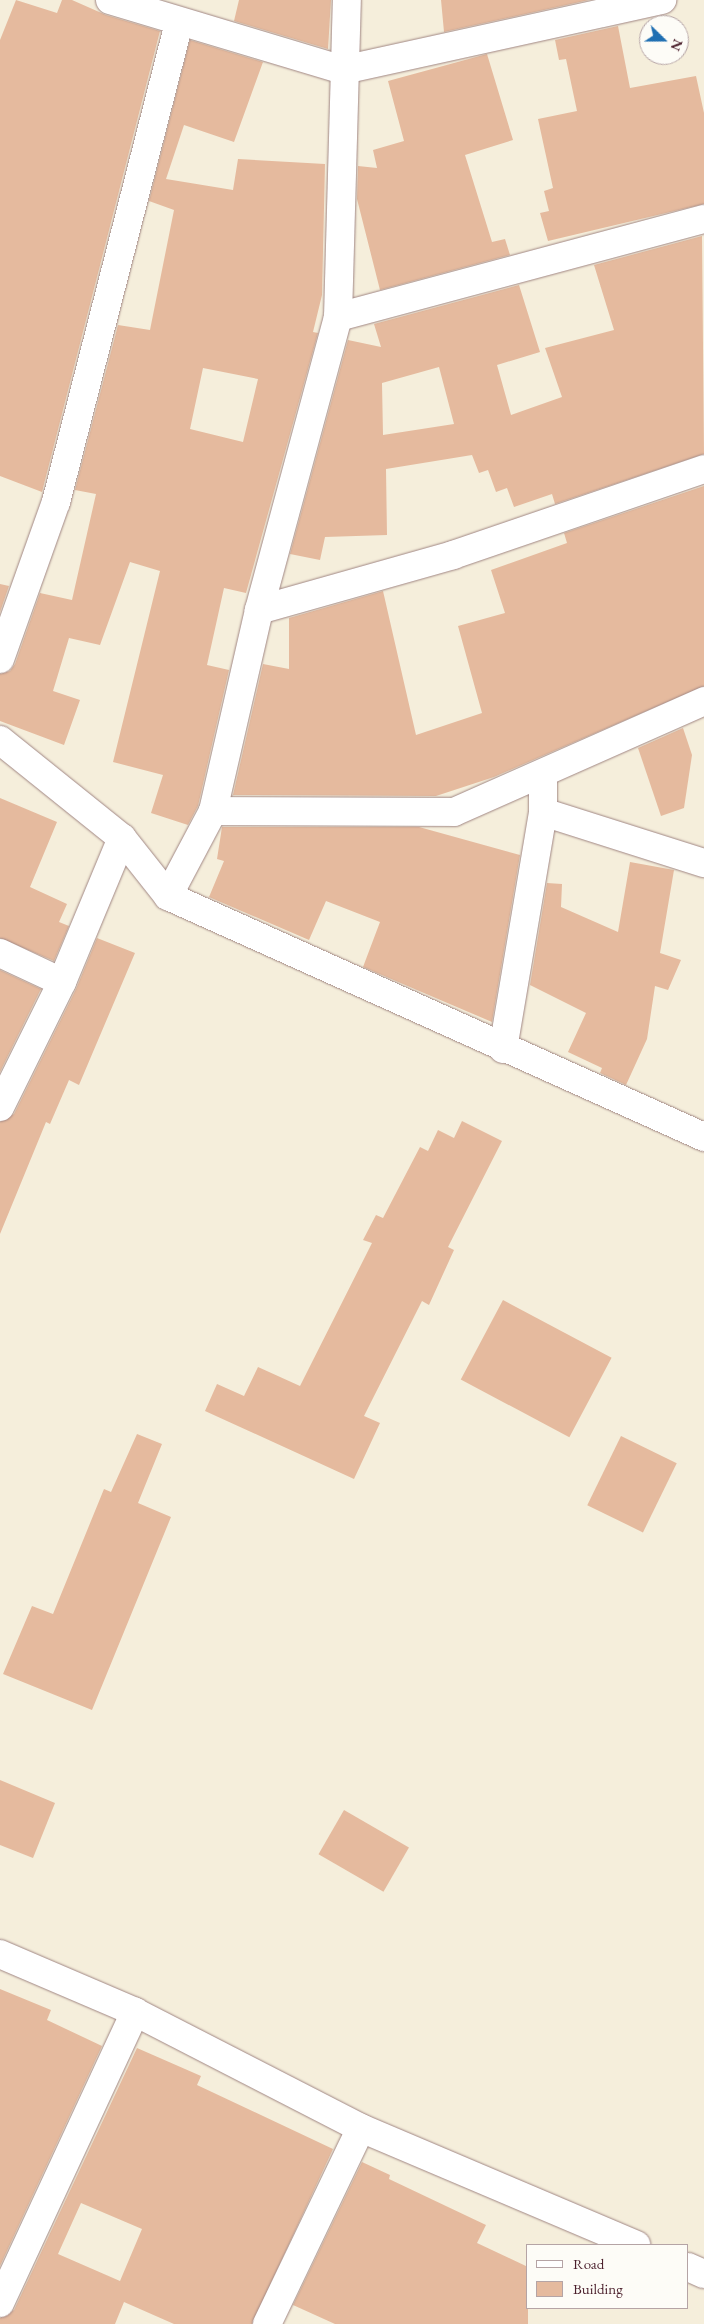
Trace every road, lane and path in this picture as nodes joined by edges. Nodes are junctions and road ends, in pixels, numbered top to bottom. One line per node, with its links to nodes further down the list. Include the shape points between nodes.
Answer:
1 (110, 0): 4 (street)
2 (346, 0): 5 (street)
3 (662, 0): 5 (street)
4 (178, 22): 5 (street); 10 (street, via 56,502)
5 (343, 70): 7 (street)
6 (704, 219): 7 (street)
7 (338, 317): 9 (street)
8 (704, 469): 9 (street, via 453,555)
9 (259, 610): 14 (street)
10 (0, 659)
11 (704, 702): 13 (street)
12 (0, 740): 16 (street)
13 (543, 774): 14 (street, via 454,812); 15 (street)
14 (214, 811): 18 (street)
15 (543, 812): 17 (street); 21 (street)
16 (122, 838): 18 (street); 20 (street)
17 (704, 863)
18 (168, 896): 21 (street)
19 (0, 953): 20 (street)
20 (62, 982): 22 (street)
21 (504, 1049): 23 (street)
22 (0, 1107)
23 (704, 1137)
24 (0, 1954): 25 (street)
25 (135, 2012): 26 (street); 30 (street)
26 (361, 2128): 27 (street); 31 (street)
27 (634, 2244)
28 (689, 2267): 29 (street)
29 (704, 2274)
30 (0, 2303)
31 (267, 2324)

